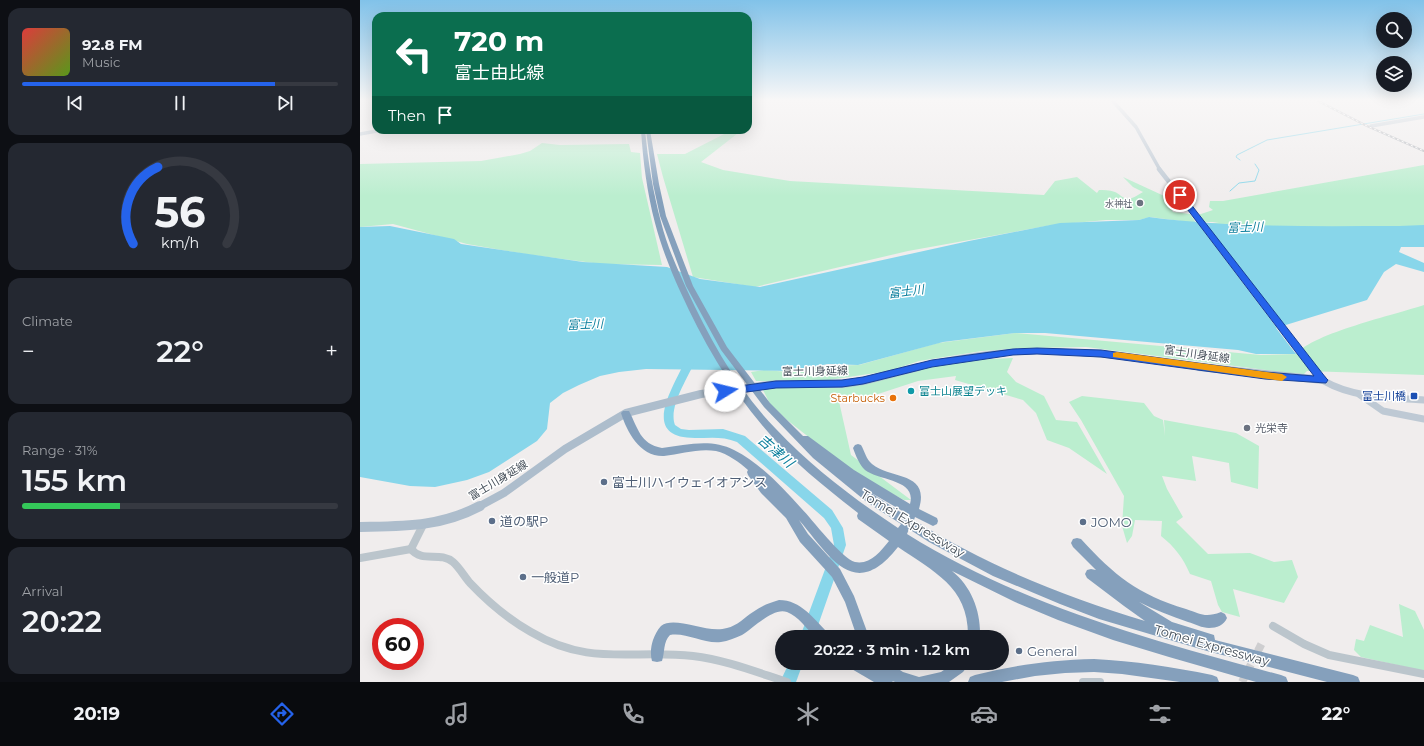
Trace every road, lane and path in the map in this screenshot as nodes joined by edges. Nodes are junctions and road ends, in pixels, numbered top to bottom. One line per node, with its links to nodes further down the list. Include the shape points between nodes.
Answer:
1 (372, 132): 3 (main road)
2 (1139, 132): 7 (main road, via 1158,168)
3 (360, 134)
4 (644, 134): 6 (highway, Tomei Expressway)
5 (648, 134): 6 (highway, Tomei Expressway)
6 (648, 149): 10 (highway, Tomei Expressway, via 663,214 686,278 715,335); 14 (highway, Tomei Expressway, via 654,210 673,266 699,325 742,393)
7 (1323, 380): 8 (main road); 11 (main road, 富士川身延線, via 1101,354 1037,351 932,364 842,384 776,384 702,394)
8 (1358, 393): 9 (main road, via 1386,398); 12 (main road, via 1383,411)
9 (1424, 400)
10 (762, 401): 16 (highway, via 797,433 848,471 887,498); 29 (highway, Tomei Expressway, via 795,437 881,507 974,560 1033,587 1100,612 1192,641)
11 (626, 414): 15 (highway, via 635,434 642,443 655,452 698,447 718,448 733,453); 17 (main road, 富士川身延線, via 580,439 521,481 478,507 451,518)
12 (1424, 419)
13 (858, 448): 15 (highway, via 862,460 869,468 910,485 916,495 911,518 886,552 874,564 867,566 851,566 834,553 805,519)
14 (789, 449): 27 (highway, via 826,488 907,549 949,576 971,605); 42 (highway, Tomei Expressway, via 866,513 944,561 1017,597 1108,632)
15 (747, 464): 26 (highway, via 765,490 790,514 804,538 836,573 845,587)
16 (933, 520)
17 (423, 525): 18 (main road, 富士川身延線); 20 (street)
18 (360, 527)
19 (1077, 543): 23 (highway, via 1112,579 1143,600 1205,621 1217,621)
20 (411, 549): 21 (street); 28 (street, via 417,556 451,560 480,593 506,615 554,645 610,657)
21 (360, 558)
22 (1091, 574): 29 (highway, via 1135,608 1170,627)
23 (1221, 618)
24 (1273, 626): 33 (street, via 1329,655)
25 (816, 630): 28 (highway, via 796,611 786,606 772,608 743,628 720,636 699,634 683,628 669,629 660,638)
26 (860, 630)
27 (975, 630)
28 (657, 656): 34 (street, via 702,657)
29 (1278, 663): 43 (highway, Tomei Expressway)
30 (866, 670): 35 (highway)
31 (886, 670): 36 (highway, via 902,679)
32 (958, 670): 37 (highway, via 943,679)
33 (1424, 674)
34 (783, 681)
35 (886, 682)
36 (915, 682)
37 (923, 682)
38 (975, 682): 41 (highway, via 1039,668 1101,665 1168,672)
39 (1083, 682): 40 (street)
40 (1100, 682)
41 (1212, 682)
42 (1281, 682)
43 (1353, 682)

